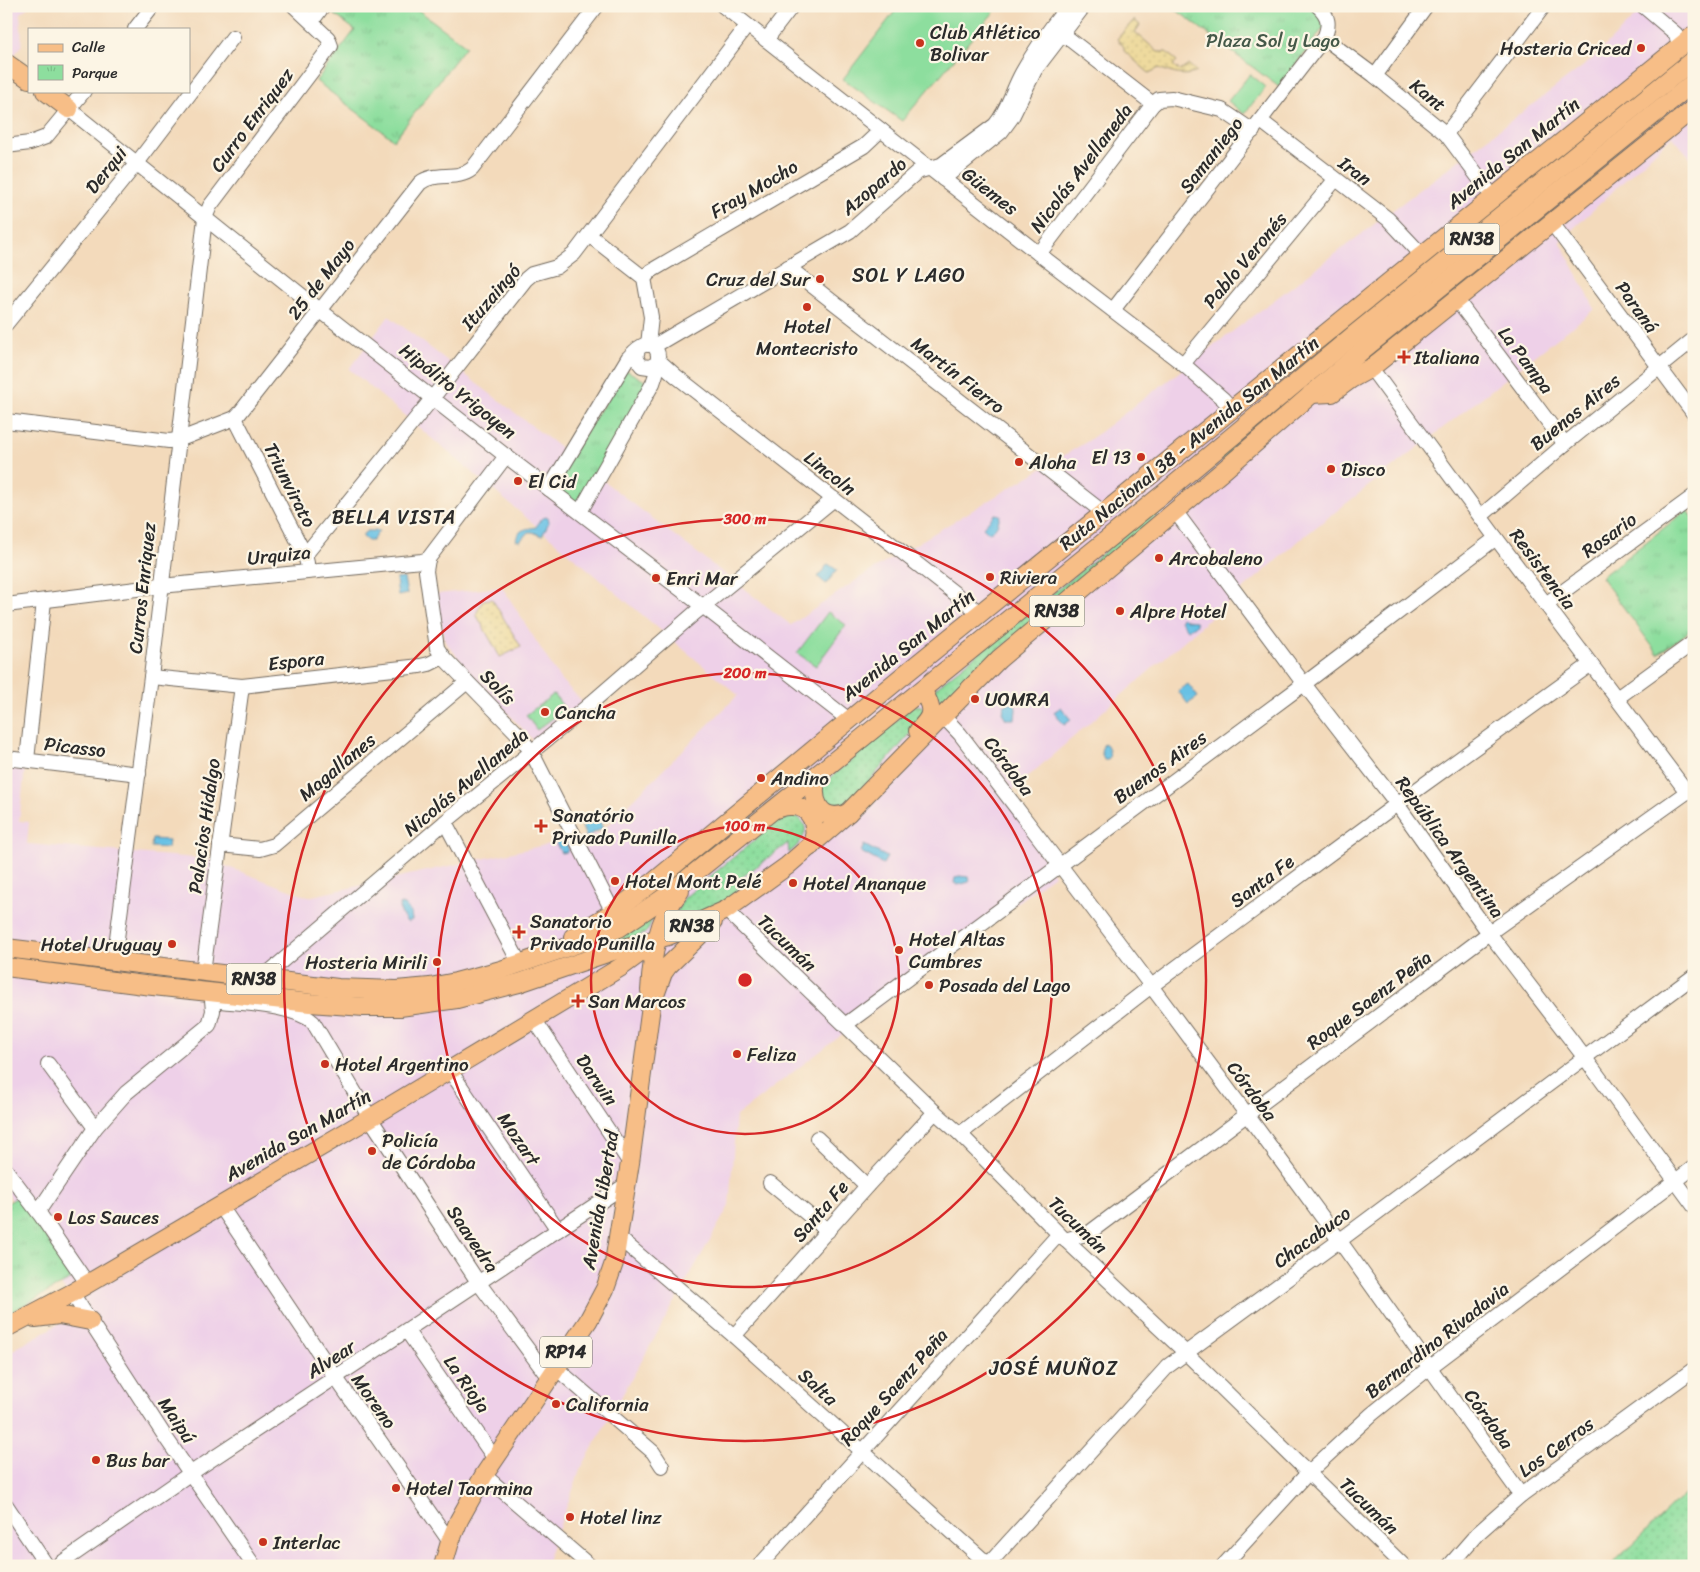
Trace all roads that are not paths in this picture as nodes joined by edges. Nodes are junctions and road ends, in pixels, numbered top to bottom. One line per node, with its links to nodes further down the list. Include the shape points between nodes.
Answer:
1 (153, 6): 15 (street)
2 (294, 6): 13 (street)
3 (323, 6): 13 (street)
4 (597, 6): 55 (street, 25 de Mayo, via 472,169 459,175 432,177 420,184)
5 (723, 6): 14 (street, Güemes)
6 (792, 6): 20 (street)
7 (1068, 6): 16 (street, Azopardo)
8 (1084, 6): 16 (street, Azopardo)
9 (1318, 6): 19 (street, Samaniego, via 1328,19)
10 (1426, 6): 23 (street)
11 (1544, 6): 34 (street)
12 (1643, 6): 21 (street, via 1676,34)
13 (312, 21): 43 (street, Curro Enriquez, via 331,46 210,206)
14 (747, 26): 20 (street, Güemes); 46 (street, Ituzaingó)
15 (136, 28)
16 (1057, 30): 28 (street); 37 (street, Azopardo, via 1021,74 1002,117 941,165); 38 (street, Azopardo, via 1001,132)
17 (1694, 35): 21 (main road, Avenida San Martín)
18 (232, 37): 36 (street, Derqui)
19 (1324, 38): 23 (street, Kant); 31 (street, Samaniego)
20 (766, 40): 33 (street, Güemes)
21 (1687, 59): 32 (main road, via 1681,85 1643,117); 40 (main road, Avenida San Martín); 41 (main road, Ruta Nacional 38 - Avenida San Martín / RN38)
22 (6, 63): 24 (main road)
23 (1375, 76): 34 (street, Kant)
24 (28, 78)
25 (1694, 82): 32 (main road, Ruta Nacional 38 - Avenida San Martín / RN38)
26 (46, 92): 30 (main road, Hipólito Yrigoyen)
27 (83, 92): 30 (street)
28 (1153, 104): 31 (street, Iran, via 1172,98 1222,110); 49 (street, Nicolás Avellaneda)
29 (1694, 108): 44 (main road)
30 (69, 109): 35 (street, via 46,137); 36 (street, Hipólito Yrigoyen)
31 (1257, 126): 39 (street, Iran); 54 (street, Samaniego)
32 (1640, 126): 42 (main road, Ruta Nacional 38 - Avenida San Martín / RN38)
33 (881, 130): 37 (street, Güemes); 51 (street, Fray Mocho, via 864,146)
34 (1446, 134): 40 (street, Kant)
35 (6, 146)
36 (136, 163): 43 (street, Hipólito Yrigoyen); 56 (street, Derqui)
37 (929, 168): 38 (street, Güemes); 50 (street, Azopardo, via 917,172 850,231)
38 (943, 178): 49 (street, Güemes)
39 (1335, 180): 48 (street, Iran); 60 (street, Pablo Veronés)
40 (1493, 197): 41 (main road); 45 (main road); 48 (main road, Avenida San Martín)
41 (1522, 199): 45 (main road, Ruta Nacional 38 - Avenida San Martín / RN38)
42 (1539, 207): 44 (main road); 52 (main road, Ruta Nacional 38 - Avenida San Martín / RN38)
43 (205, 218): 55 (street, Hipólito Yrigoyen); 71 (street, Curros Enriquez)
44 (1552, 222): 53 (main road); 62 (street, Paraná)
45 (1492, 223): 47 (main road, Ruta Nacional 38 - Avenida San Martín / RN38)
46 (589, 235): 51 (street); 64 (street, Ituzaingó, via 562,264 526,279)
47 (1460, 249): 48 (main road); 67 (main road, Ruta Nacional 38 - Avenida San Martín / RN38)
48 (1427, 251): 65 (main road, Avenida San Martín)
49 (1039, 254): 54 (street, Güemes)
50 (788, 267): 58 (street, Azopardo); 81 (street, Martín Fierro)
51 (644, 278): 58 (street, via 651,317)
52 (1444, 284): 53 (main road); 63 (main road, Ruta Nacional 38 - Avenida San Martín / RN38)
53 (1456, 299): 61 (main road); 72 (street, La Pampa)
54 (1113, 310): 60 (street, Güemes)
55 (321, 311): 64 (street, Hipólito Yrigoyen); 68 (street, 25 de Mayo)
56 (6, 324)
57 (1694, 339): 62 (street, Buenos Aires)
58 (647, 346): 59 (street, via 658,352); 59 (street, via 636,355 637,359 642,366 649,367); 75 (street, Azopardo, via 628,358)
59 (657, 362): 78 (street, Lincoln); 80 (street, via 653,383)
60 (1183, 364): 65 (street, Güemes)
61 (1371, 368): 63 (main road, via 1332,393); 82 (street, Resistencia)
62 (1659, 368): 66 (street, Paraná); 72 (street, Buenos Aires)
63 (1311, 394): 70 (main road, Ruta Nacional 38 - Avenida San Martín / RN38)
64 (433, 398): 73 (street, Hipólito Yrigoyen); 86 (street, Ituzaingó)
65 (1231, 408): 67 (main road); 74 (main road, Avenida San Martín)
66 (1694, 414)
67 (1255, 417): 70 (main road); 76 (main road, Ruta Nacional 38 - Avenida San Martín / RN38)
68 (235, 418): 71 (street); 86 (street, Triunvirato)
69 (6, 421): 71 (street)
70 (1267, 432): 79 (main road, Ruta Nacional 38 - Avenida San Martín / RN38)
71 (178, 440): 89 (street, Curros Enriquez)
72 (1565, 444): 82 (street, Buenos Aires)
73 (506, 456): 75 (street, Hipólito Yrigoyen); 87 (street)
74 (1149, 476): 76 (main road); 81 (main road, Avenida San Martín)
75 (549, 489): 80 (street, Hipólito Yrigoyen)
76 (1163, 494): 79 (main road); 85 (main road, Ruta Nacional 38 - Avenida San Martín / RN38)
77 (1694, 496): 91 (street, Rosario)
78 (834, 499): 93 (street, Nicolás Avellaneda); 95 (street, Lincoln)
79 (1175, 510): 103 (street, República Argentina); 107 (main road, Ruta Nacional 38 - Avenida San Martín / RN38, via 999,660)
80 (580, 512): 93 (street, Hipólito Yrigoyen)
81 (1104, 513): 83 (main road, Avenida San Martín)
82 (1481, 516): 84 (street, Resistencia)
83 (1090, 525): 85 (main road); 95 (main road, Avenida San Martín)
84 (1496, 538): 91 (street, Resistencia); 103 (street, Buenos Aires)
85 (1092, 551): 94 (main road, Ruta Nacional 38 - Avenida San Martín / RN38)
86 (306, 555): 88 (street, Triunvirato)
87 (428, 559): 88 (street, Urquiza, via 414,563); 98 (street, Solís, via 426,571 435,640)
88 (308, 571): 89 (street, Urquiza)
89 (161, 586): 90 (street, Urquiza); 101 (street, Curros Enriquez)
90 (44, 601): 92 (street, Urquiza); 111 (street)
91 (1546, 604): 99 (street, Resistencia)
92 (6, 605)
93 (703, 606): 108 (street, Hipólito Yrigoyen); 109 (street, Nicolás Avellaneda)
94 (1018, 611): 95 (main road); 97 (main road, Ruta Nacional 38 - Avenida San Martín / RN38)
95 (981, 612): 97 (main road); 100 (main road, Avenida San Martín)
96 (1694, 642): 106 (street)
97 (976, 644): 105 (main road, Ruta Nacional 38 - Avenida San Martín / RN38)
98 (443, 657): 102 (street, Solís); 104 (street, Espora, via 420,666)
99 (1590, 664): 106 (street, Resistencia); 118 (street, Santa Fe)
100 (905, 674): 105 (main road); 108 (main road, Avenida San Martín)
101 (151, 677): 104 (street, Espora); 112 (street, Curros Enriquez)
102 (467, 682): 109 (street, Solís, via 516,732); 123 (street, Magallanes, via 274,845 260,849)
103 (1304, 684): 118 (street, República Argentina); 126 (street, Buenos Aires)
104 (242, 686): 123 (street, Palacios Hidalgo)
105 (923, 694): 107 (main road); 114 (main road, Ruta Nacional 38 - Avenida San Martín / RN38); 115 (main road, via 930,706 929,717 896,755)
106 (1618, 698): 117 (street, Resistencia)
107 (943, 716): 115 (main road, Ruta Nacional 38 - Avenida San Martín / RN38); 126 (street, Córdoba)
108 (849, 720): 113 (main road, Avenida San Martín)
109 (530, 752): 121 (street, Nicolás Avellaneda); 129 (street, Solís)
110 (6, 758): 111 (street, Picasso)
111 (27, 760): 112 (street, Picasso)
112 (138, 774): 134 (street, Curros Enriquez)
113 (786, 774): 116 (main road); 122 (main road, Avenida San Martín)
114 (818, 774): 116 (main road, Ruta Nacional 38 - Avenida San Martín / RN38); 120 (main road, via 814,790 818,806 834,817)
115 (883, 779): 120 (main road, Ruta Nacional 38 - Avenida San Martín / RN38)
116 (799, 789): 119 (main road, Ruta Nacional 38 - Avenida San Martín / RN38)
117 (1690, 789): 130 (street, Roque Saenz Peña)
118 (1397, 804): 130 (street, República Argentina); 145 (street, Santa Fe)
119 (772, 810): 124 (main road, via 793,806 809,814 815,831); 125 (main road, Ruta Nacional 38 - Avenida San Martín / RN38)
120 (848, 813): 124 (main road, Ruta Nacional 38 - Avenida San Martín / RN38)
121 (446, 822): 135 (street); 142 (street, Nicolás Avellaneda)
122 (711, 835): 125 (main road); 129 (main road, Avenida San Martín)
123 (220, 845): 139 (street, Palacios Hidalgo)
124 (811, 846): 128 (main road, Ruta Nacional 38 - Avenida San Martín / RN38)
125 (723, 850): 127 (main road, Ruta Nacional 38 - Avenida San Martín / RN38)
126 (1060, 864): 145 (street, Córdoba); 150 (street, Buenos Aires)
127 (698, 870): 131 (main road, RP14, via 672,900); 133 (main road, Ruta Nacional 38 - Avenida San Martín / RN38, via 619,928)
128 (726, 910): 131 (main road, Ruta Nacional 38 - Avenida San Martín / RN38); 146 (main road, Avenida Libertad / RP14, via 668,966); 150 (street, Tucumán)
129 (613, 912): 133 (main road, Avenida San Martín)
130 (1489, 933): 151 (street, República Argentina); 155 (street, Roque Saenz Peña)
131 (657, 940): 137 (main road, Avenida San Martín); 140 (main road, Ruta Nacional 38 - Avenida San Martín / RN38, via 612,950); 146 (main road, Avenida Libertad / RP14)
132 (6, 948): 134 (main road, RN38)
133 (538, 958): 135 (main road, Ruta Nacional 38 - Avenida San Martín / RN38)
134 (114, 961): 138 (main road, via 112,970 106,971 54,964); 139 (main road, RN38)
135 (520, 964): 142 (main road, Ruta Nacional 38 - Avenida San Martín / RN38, via 456,982 396,990)
136 (6, 967): 138 (main road, RN38)
137 (621, 967): 146 (main road, via 634,968 647,977); 148 (main road, Avenida San Martín)
138 (26, 970): 143 (main road, RN38)
139 (203, 972): 142 (main road, RN38)
140 (548, 973): 144 (main road, RN38, via 457,999 400,1007 336,1005); 148 (main road, via 556,980)
141 (1694, 976): 151 (street, Chacabuco)
142 (261, 980): 144 (main road, via 244,986 196,981)
143 (144, 985): 144 (main road, RN38); 147 (main road, via 150,990)
144 (169, 987)
145 (1150, 987): 155 (street, Córdoba); 158 (street, Santa Fe)
146 (650, 998): 160 (main road, Avenida Libertad / RP14)
147 (212, 1000): 156 (street, Saavedra, via 284,1009 306,1016 314,1022); 157 (street, via 209,1025 126,1093)
148 (563, 1001): 149 (main road, Avenida San Martín)
149 (534, 1018): 153 (main road, Avenida San Martín); 160 (street, Darwin)
150 (845, 1025): 154 (street, Tucumán)
151 (1585, 1058): 163 (street, República Argentina); 174 (street, Chacabuco)
152 (48, 1064): 157 (street)
153 (449, 1069): 156 (main road, Avenida San Martín); 170 (street, Mozart)
154 (935, 1112): 158 (street, Tucumán); 166 (street, Santa Fe)
155 (1247, 1115): 173 (street, Roque Saenz Peña, via 1089,1233); 174 (street, Córdoba)
156 (370, 1118): 167 (main road, Avenida San Martín); 175 (street, Saavedra)
157 (95, 1128): 169 (street)
158 (960, 1134): 173 (street, Tucumán)
159 (817, 1138): 166 (street)
160 (630, 1163): 165 (main road, Avenida Libertad / RP14)
161 (1694, 1167): 163 (street, Bernardino Rivadavia)
162 (6, 1170): 169 (street, Maipú)
163 (1676, 1180): 168 (street, República Argentina); 182 (street, Bernardino Rivadavia)
164 (770, 1183): 171 (street)
165 (627, 1184): 170 (street, Alvear); 172 (main road, Avenida Libertad / RP14)
166 (866, 1186): 171 (street, Santa Fe)
167 (220, 1205): 176 (main road, Avenida San Martín); 185 (street, Moreno)
168 (1694, 1206)
169 (38, 1212): 176 (street, Maipú)
170 (558, 1230): 175 (street, Alvear)
171 (828, 1231): 180 (street, Santa Fe)
172 (618, 1237): 180 (street, Salta); 184 (main road, Avenida Libertad / RP14, via 601,1298)
173 (1062, 1237): 181 (street, Tucumán); 186 (street, Roque Saenz Peña)
174 (1339, 1241): 181 (street, Chacabuco); 182 (street, Córdoba)
175 (478, 1282): 179 (street, Alvear); 184 (street, Saavedra)
176 (80, 1288): 177 (street, Maipú); 178 (main road, Avenida San Martín)
177 (90, 1321): 178 (main road, via 59,1314); 189 (street, Maipú)
178 (12, 1325)
179 (407, 1331): 185 (street, Alvear); 187 (street, La Rioja)
180 (734, 1336): 186 (street, Salta)
181 (1186, 1353): 190 (street, Tucumán); 195 (street, Chacabuco, via 1168,1366)
182 (1429, 1368): 190 (street, Bernardino Rivadavia, via 1372,1414); 192 (street, Córdoba)
183 (1694, 1369): 192 (street, Los Cerros)
184 (553, 1373): 187 (main road, Avenida Libertad / RP14); 188 (street, Saavedra, via 652,1452)
185 (336, 1378): 189 (street, Alvear); 194 (street, Moreno)
186 (861, 1451): 195 (street, Salta); 201 (street, Roque Saenz Peña)
187 (495, 1459): 191 (main road, Avenida Libertad / RP14)
188 (662, 1466)
189 (191, 1473): 197 (street, Alvear); 198 (street, Maipú)
190 (1308, 1473): 202 (street, Bernardino Rivadavia); 203 (street, Tucumán)
191 (484, 1475): 194 (main road, Avenida Libertad / RP14); 200 (street)
192 (1521, 1495): 204 (street, Los Cerros, via 1477,1534)
193 (6, 1505): 196 (street)
194 (450, 1542): 199 (main road, Avenida Libertad / RP14)
195 (989, 1565)
196 (48, 1566)
197 (57, 1566)
198 (254, 1566)
199 (443, 1566)
200 (590, 1566)
201 (759, 1566)
202 (1223, 1566)
203 (1404, 1566)
204 (1449, 1566)

